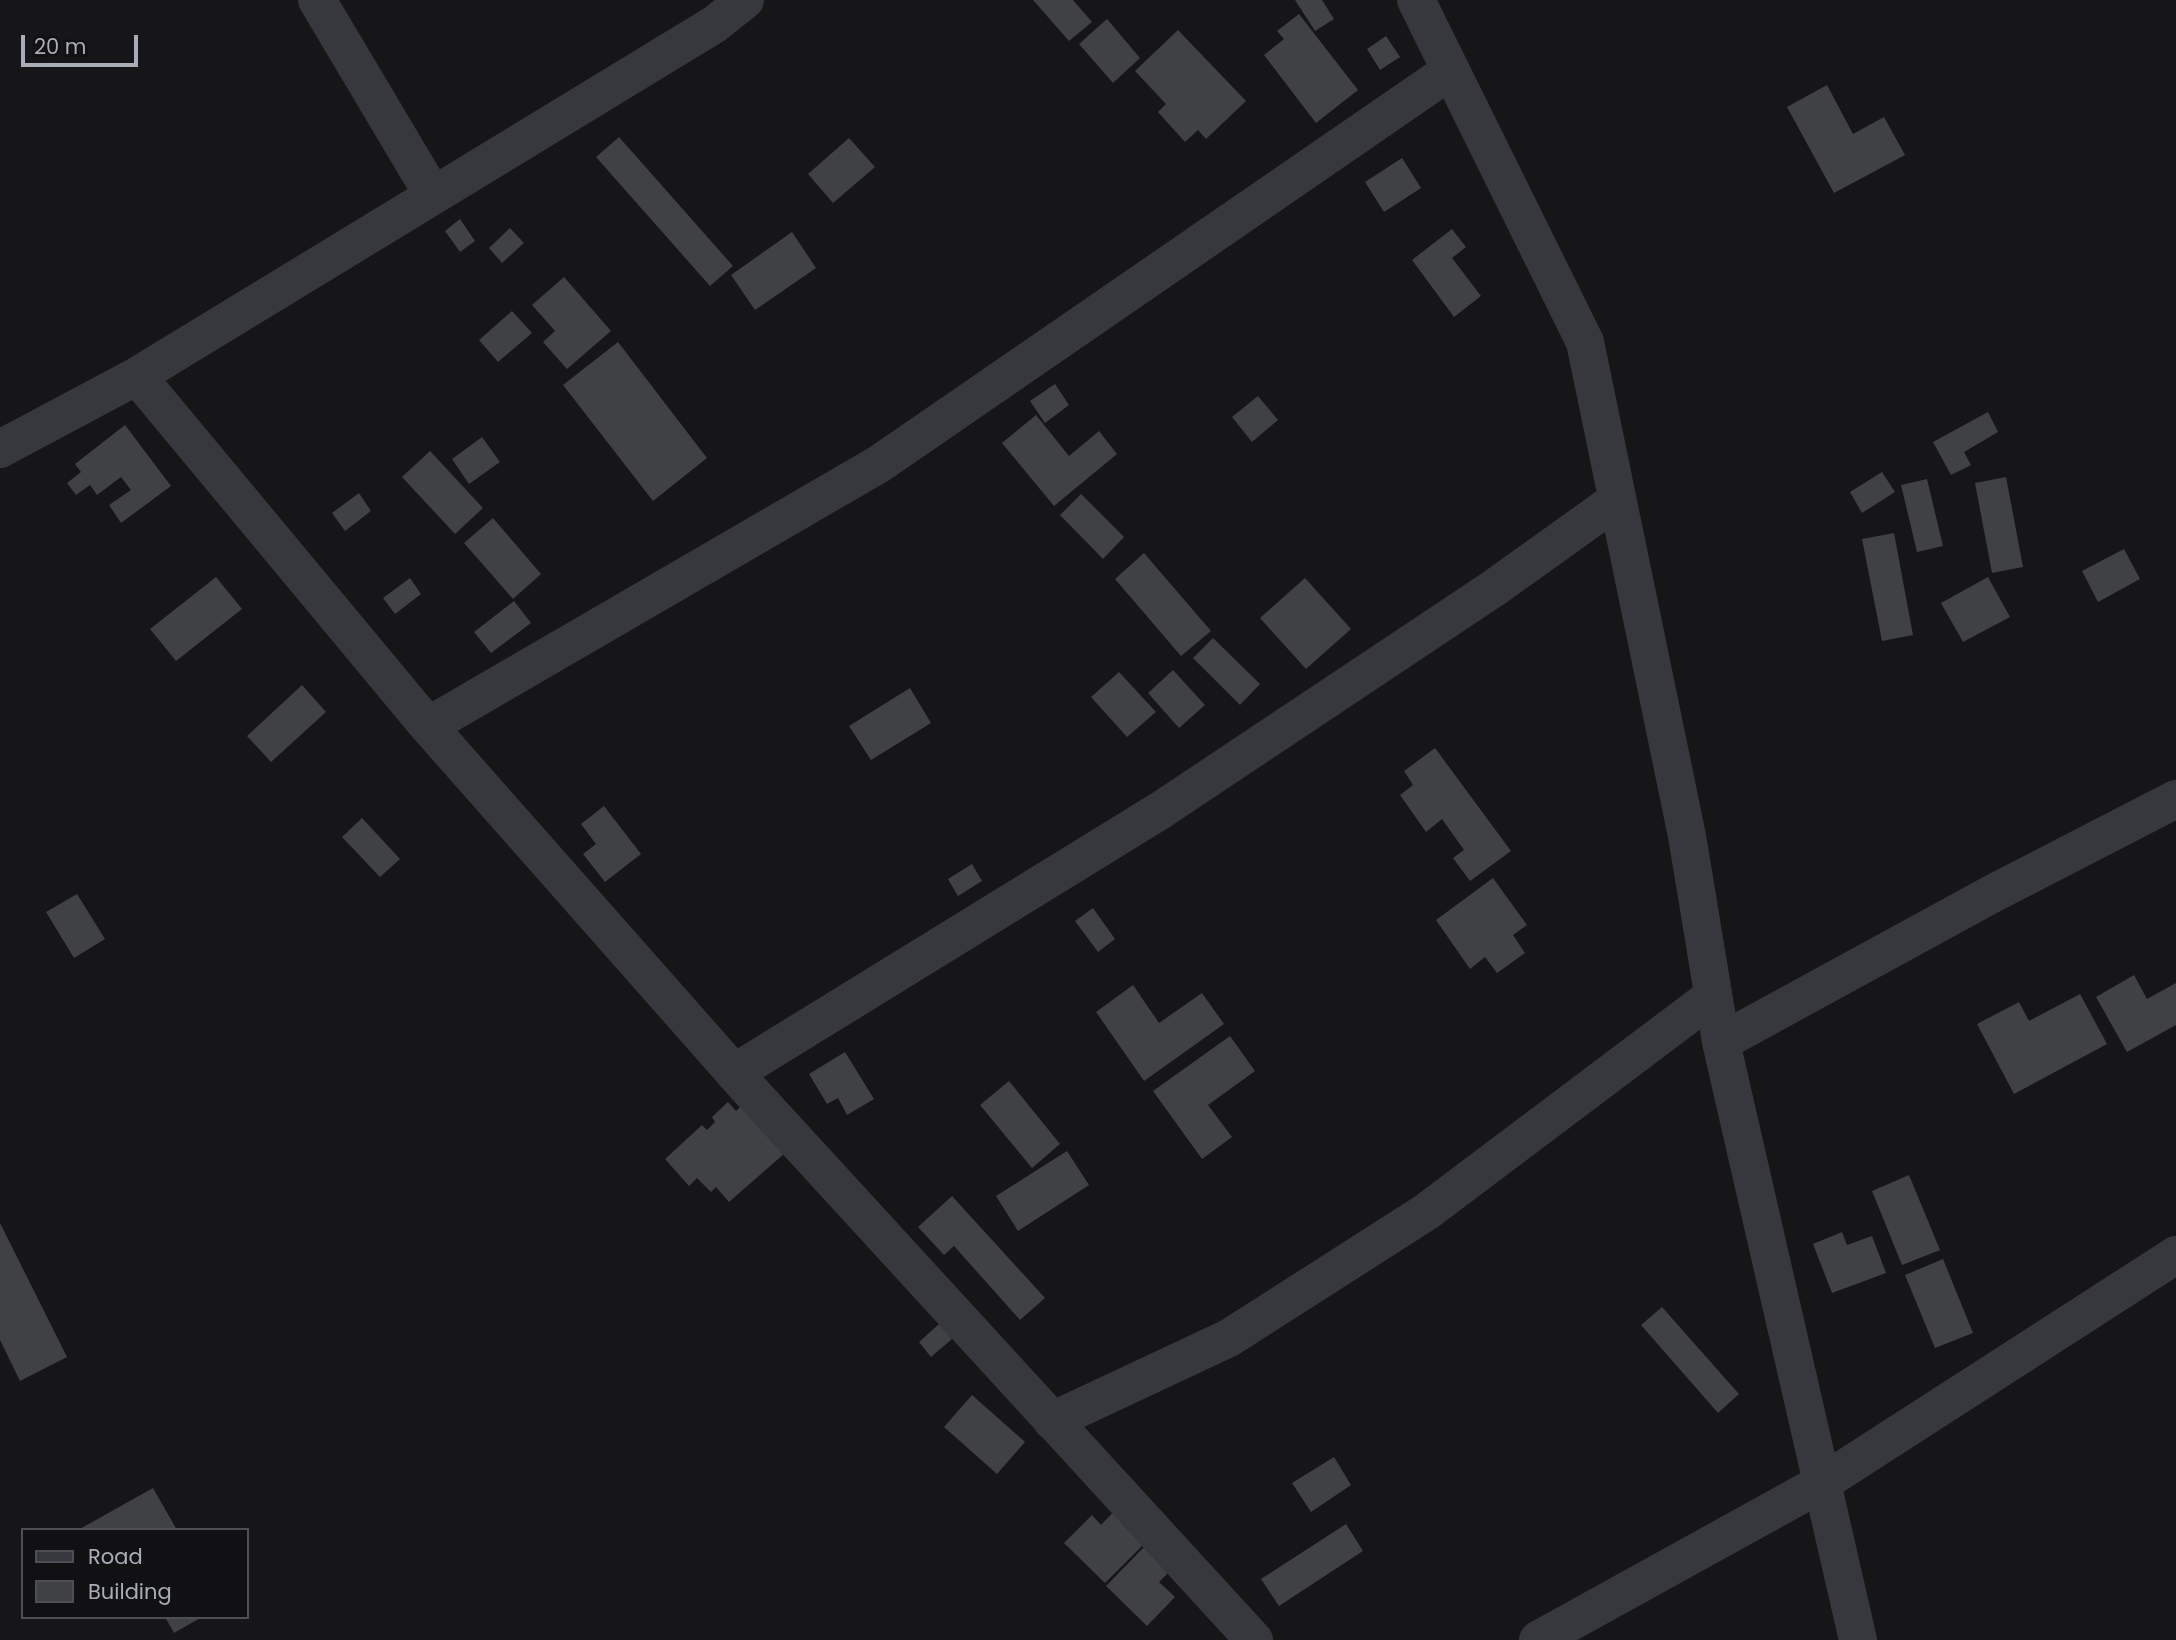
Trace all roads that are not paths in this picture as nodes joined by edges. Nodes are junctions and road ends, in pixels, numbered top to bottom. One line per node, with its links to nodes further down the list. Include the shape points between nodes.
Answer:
1 (317, 0): 6 (street)
2 (745, 0): 4 (street)
3 (1416, 0): 5 (street)
4 (707, 12): 6 (street)
5 (1450, 71): 9 (street, via 1585,342); 10 (street, via 879,464)
6 (433, 195): 7 (street)
7 (137, 376): 8 (street); 10 (street)
8 (0, 449)
9 (1617, 500): 12 (street, via 1687,836); 14 (street, via 1494,588 1161,810)
10 (428, 726): 14 (street)
11 (2176, 799): 13 (street)
12 (1713, 996): 13 (street); 16 (street, via 1414,1219 1229,1338)
13 (1721, 1042): 17 (street)
14 (734, 1073): 16 (street)
15 (2176, 1255): 17 (street)
16 (1052, 1420): 18 (street)
17 (1822, 1483): 19 (street); 20 (street)
18 (1254, 1640)
19 (1538, 1640)
20 (1858, 1640)

